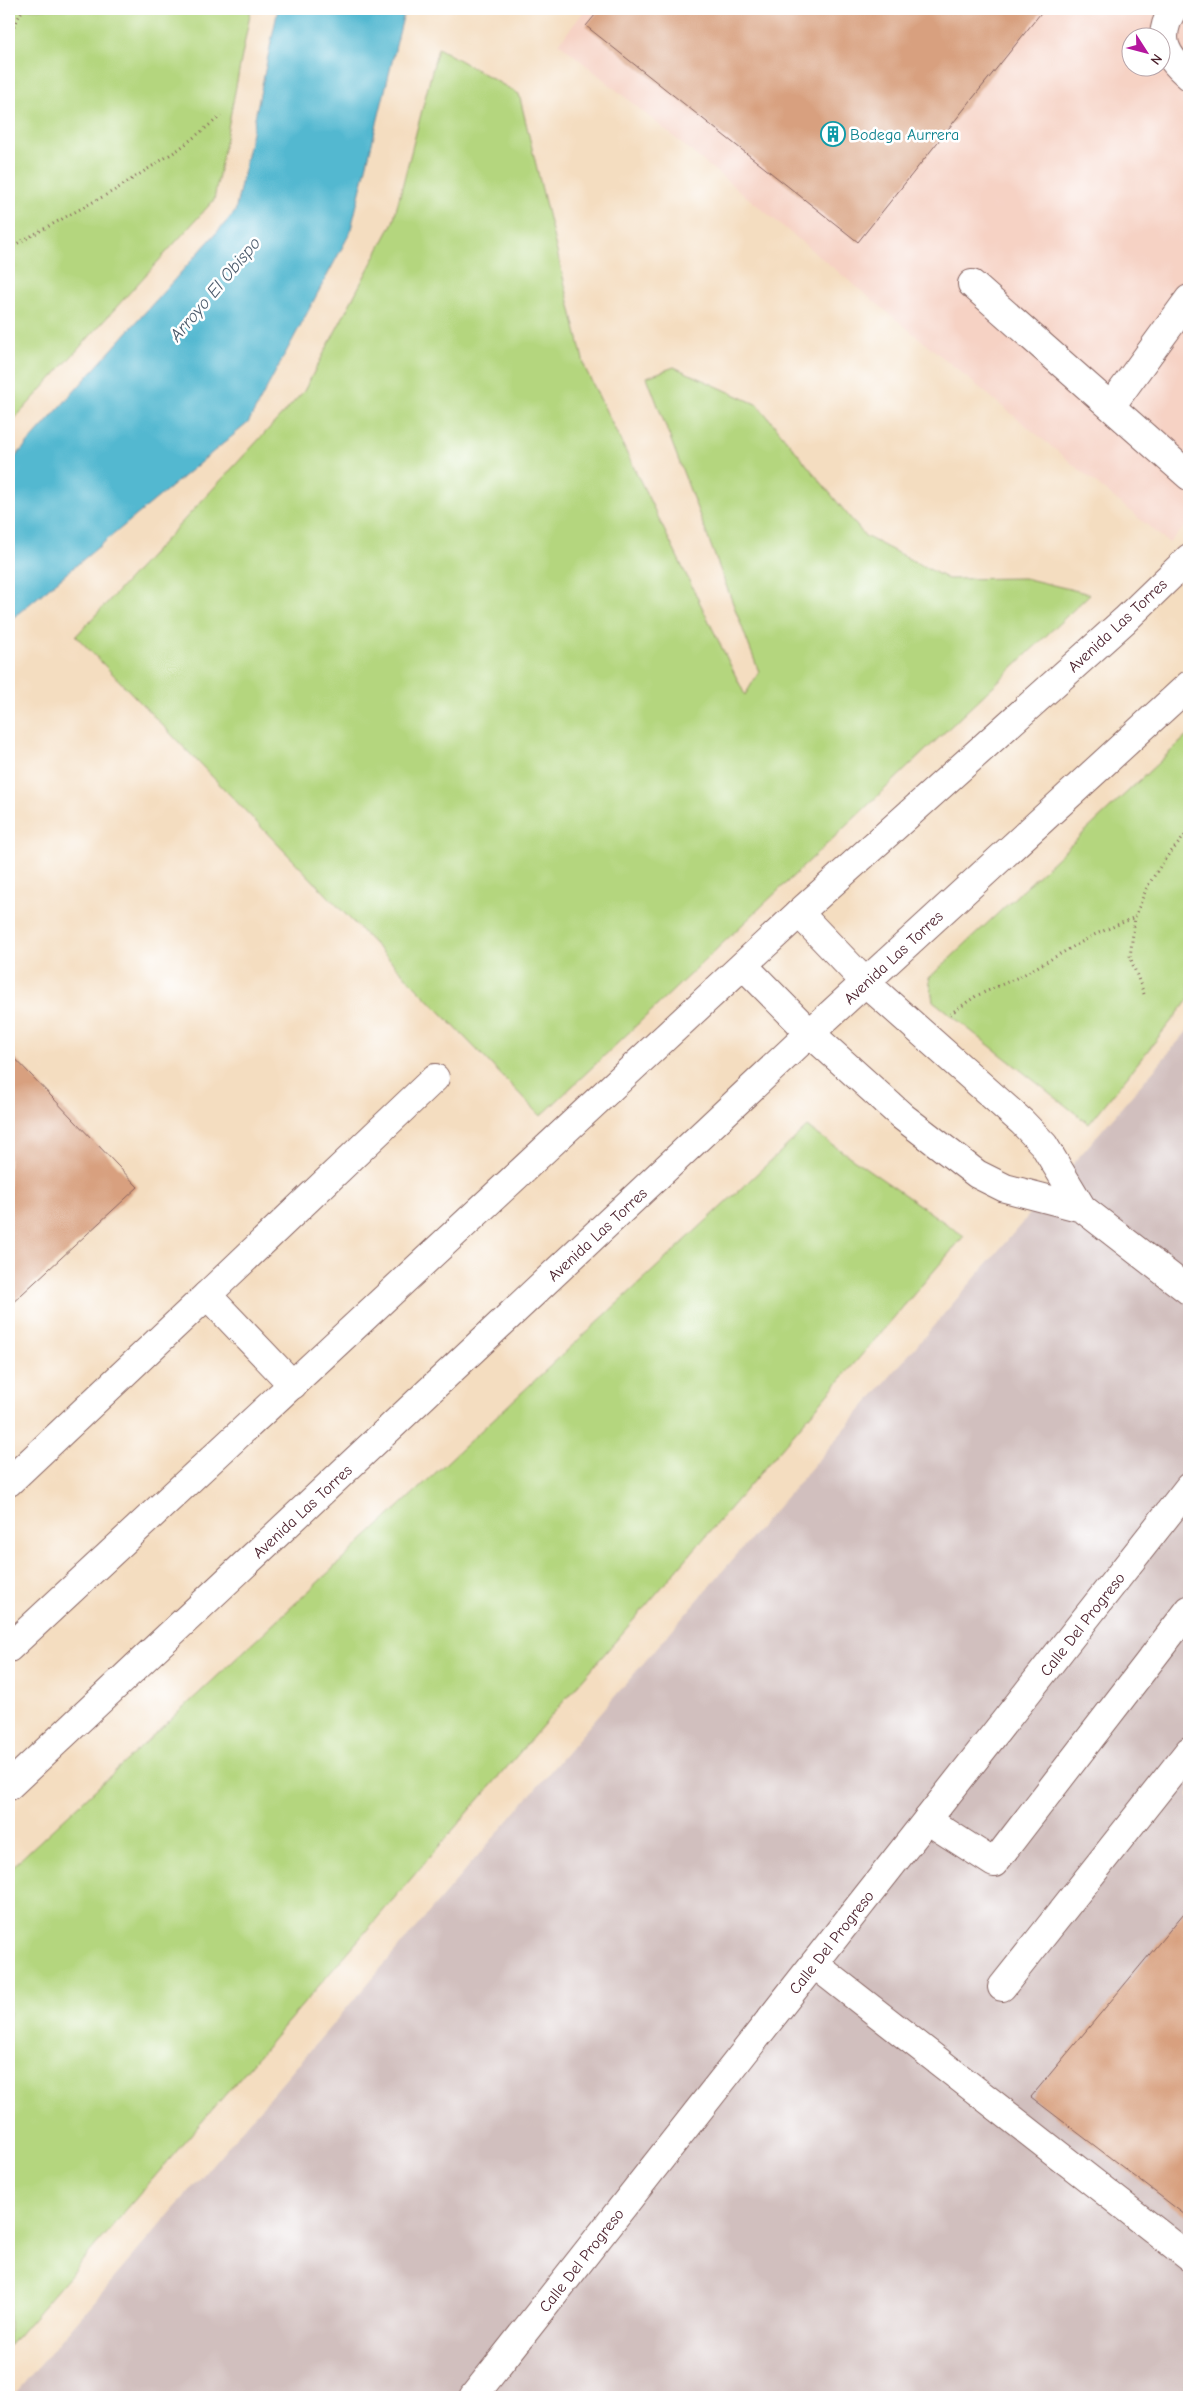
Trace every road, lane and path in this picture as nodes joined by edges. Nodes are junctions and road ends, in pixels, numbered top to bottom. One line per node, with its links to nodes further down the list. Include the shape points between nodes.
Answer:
1 (22, 9): 3 (path)
2 (1173, 9): 4 (street, via 1162,37 1169,54)
3 (9, 36)
4 (1189, 76)
5 (221, 116): 6 (path, via 179,149 115,190)
6 (9, 248)
7 (972, 284): 9 (street)
8 (1189, 299): 9 (street)
9 (1111, 406): 10 (street)
10 (1189, 476)
11 (1189, 558): 14 (street, Avenida Las Torres, via 1125,620)
12 (1189, 685): 17 (street, Avenida Las Torres)
13 (1189, 831): 15 (path, via 1164,859 1147,887)
14 (799, 913): 16 (street, Avenida Las Torres); 17 (street)
15 (1135, 918): 18 (path, via 1130,957); 20 (path, via 976,996)
16 (744, 966): 19 (street); 25 (street, Avenida Las Torres)
17 (866, 983): 19 (street, Avenida Las Torres); 20 (street)
18 (1144, 994)
19 (810, 1033): 22 (street, via 904,1117 977,1174 1005,1188); 31 (street, Avenida Las Torres)
20 (922, 1033): 22 (street, via 1044,1145)
21 (436, 1078): 24 (street)
22 (1082, 1208): 23 (street)
23 (1189, 1291)
24 (207, 1295): 25 (street); 26 (street)
25 (293, 1385): 29 (street, Avenida Las Torres)
26 (9, 1482)
27 (1189, 1487): 32 (street, Calle Del Progreso)
28 (1189, 1610): 32 (street, via 994,1863)
29 (9, 1648)
30 (1189, 1752): 34 (street)
31 (9, 1786)
32 (927, 1820): 33 (street, Calle Del Progreso)
33 (814, 1964): 35 (street); 36 (street, Calle Del Progreso)
34 (1002, 1987)
35 (1189, 2257)
36 (473, 2397)

